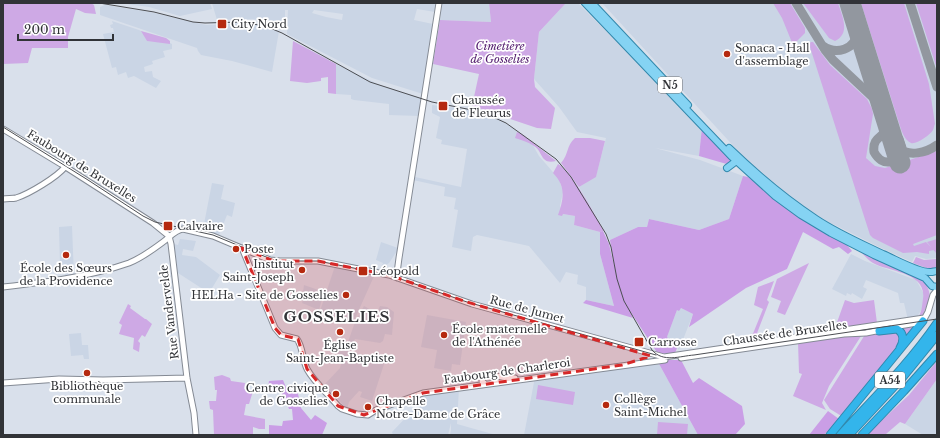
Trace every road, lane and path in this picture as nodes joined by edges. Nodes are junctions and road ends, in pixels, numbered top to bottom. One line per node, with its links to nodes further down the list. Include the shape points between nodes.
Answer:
1 (439, 3): 17 (main road, via 401,244)
2 (585, 3): 7 (main road, N5)
3 (592, 3): 9 (main road, N5)
4 (3, 126): 6 (main road, Faubourg de Bruxelles)
5 (3, 129): 6 (main road, Faubourg de Bruxelles)
6 (9, 132): 8 (main road, Faubourg de Bruxelles)
7 (735, 161): 9 (main road, N5); 10 (main road); 13 (main road, N5, via 801,215)
8 (65, 167): 11 (main road, via 36,189 16,198); 12 (main road, Faubourg de Bruxelles, via 144,217)
9 (748, 167): 15 (main road, N5, via 816,219)
10 (727, 168)
11 (3, 199)
12 (169, 236): 14 (main road, Rue de Jumet, via 181,229 212,236); 19 (main road, via 131,262 87,275); 29 (main road, Rue Vandervelde)
13 (854, 247): 15 (main road, N5, via 857,244); 18 (main road, N5, via 925,278)
14 (242, 248): 17 (main road, Rue de Jumet, via 272,260 318,261); 31 (main road, Faubourg de Charleroi, via 272,323 281,334 297,338 307,369 342,409 368,415 423,393)
15 (870, 248): 16 (main road, N5, via 909,266)
16 (934, 272): 18 (main road, N5, via 928,277)
17 (398, 278): 26 (main road, Rue de Jumet, via 472,304)
18 (933, 286): 20 (main road, via 928,312)
19 (3, 287)
20 (923, 319): 22 (main road, Chaussée de Bruxelles, via 917,323); 24 (highway); 26 (main road, Chaussée de Bruxelles)
21 (937, 323): 35 (highway, A54, via 898,372)
22 (879, 331): 24 (highway, via 900,331 902,340); 26 (main road, Chaussée de Bruxelles, via 694,356)
23 (937, 335): 36 (highway, A54, via 903,377)
24 (898, 351): 34 (highway)
25 (937, 354): 37 (highway)
26 (651, 357): 27 (main road, Faubourg de Charleroi)
27 (621, 364): 28 (main road, via 514,378); 32 (main road, Faubourg de Charleroi)
28 (494, 376): 31 (main road, via 484,375); 32 (main road)
29 (187, 378): 30 (main road); 33 (main road, Rue Vandervelde)
30 (3, 383)
31 (482, 383): 32 (main road, Faubourg de Charleroi)
32 (493, 383)
33 (196, 435)
34 (830, 435)
35 (840, 435)
36 (849, 435)
37 (862, 435)

